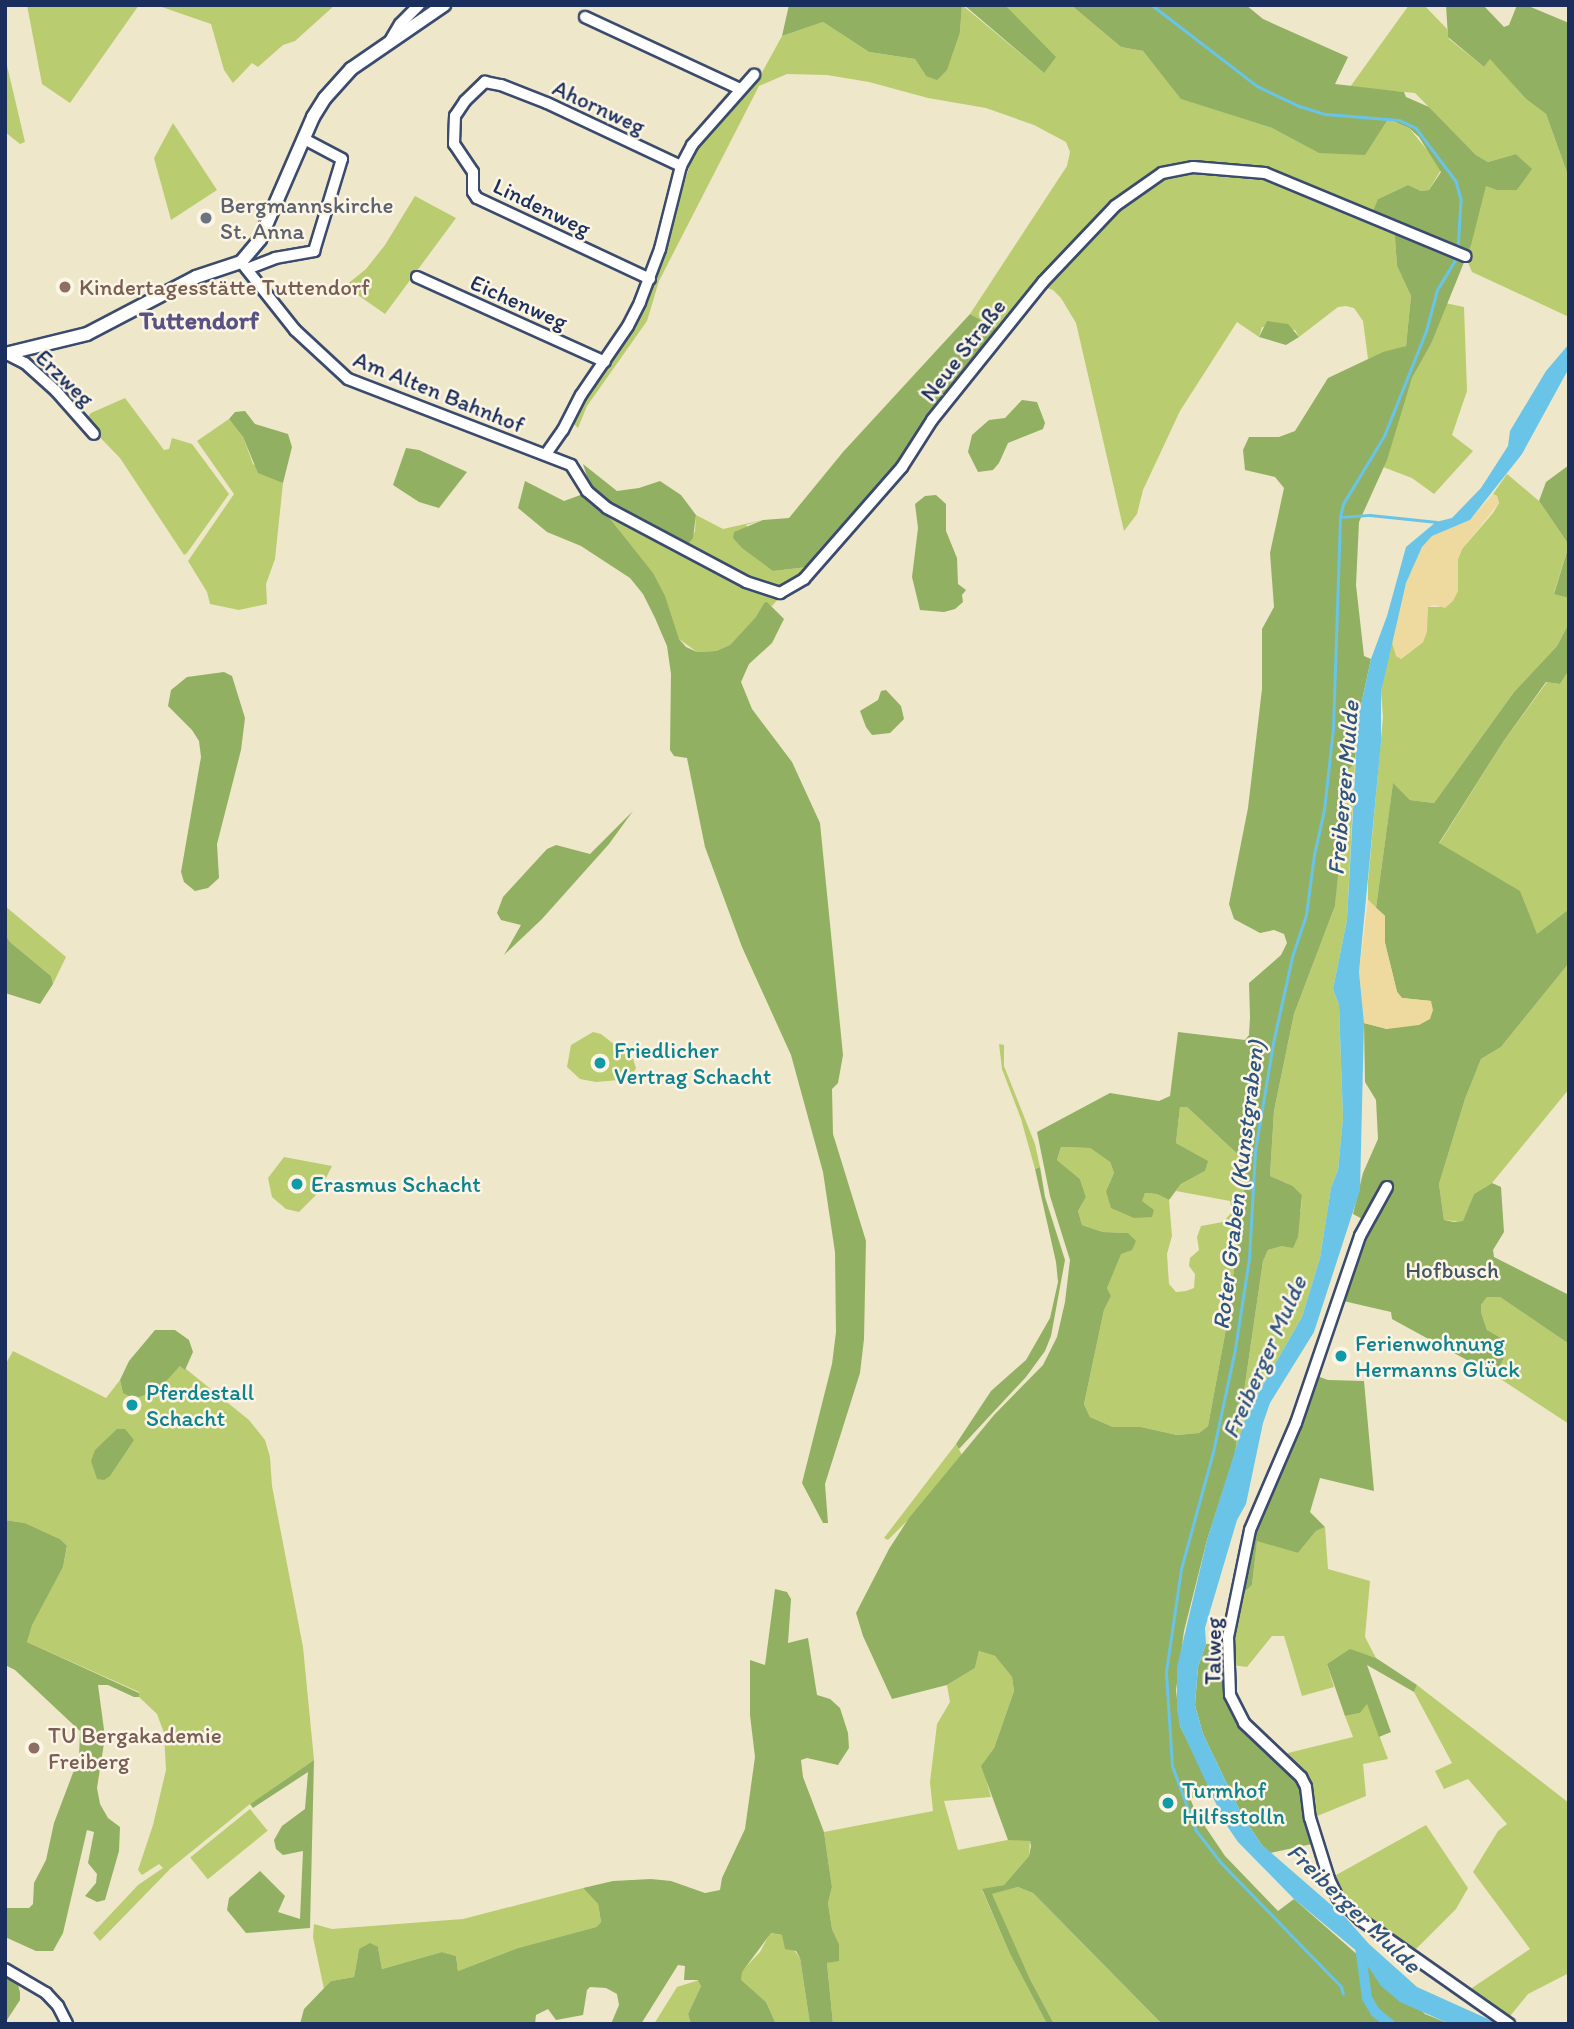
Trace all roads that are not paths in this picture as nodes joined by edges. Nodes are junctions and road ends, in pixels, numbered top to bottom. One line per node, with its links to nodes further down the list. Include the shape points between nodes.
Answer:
1 (419, 5): 4 (street)
2 (444, 5): 4 (street)
3 (585, 17): 7 (street)
4 (391, 39): 8 (street, via 351,69 325,98)
5 (754, 75): 7 (street)
6 (500, 85): 9 (street, Ahornweg); 13 (street, Lindenweg, via 485,82 455,116 454,144 473,172 477,198)
7 (740, 89): 9 (street, via 692,145)
8 (304, 138): 11 (street); 11 (street, via 342,159 314,251)
9 (681, 166): 13 (street)
10 (1465, 256): 17 (street, Neue Straße, via 1265,173 1201,167 1162,173 1115,206 1043,282 932,420 902,467 804,579 780,593 746,582 607,508 587,491 571,465)
11 (244, 266): 14 (street, via 197,277 87,334); 17 (street, Am Alten Bahnhof, via 295,330 348,379)
12 (417, 277): 15 (street, Eichenweg)
13 (650, 279): 15 (street, via 628,327)
14 (5, 354): 16 (street, Erzweg, via 25,363)
15 (605, 362): 17 (street)
16 (94, 434)
17 (546, 454)
18 (1387, 1187): 21 (street, Talweg, via 1360,1236 1296,1423 1250,1530 1228,1637 1230,1695 1244,1723 1301,1777 1338,1898 1361,1920)
19 (5, 1969): 20 (street, via 46,1993)
20 (68, 2024)
21 (1509, 2024)

